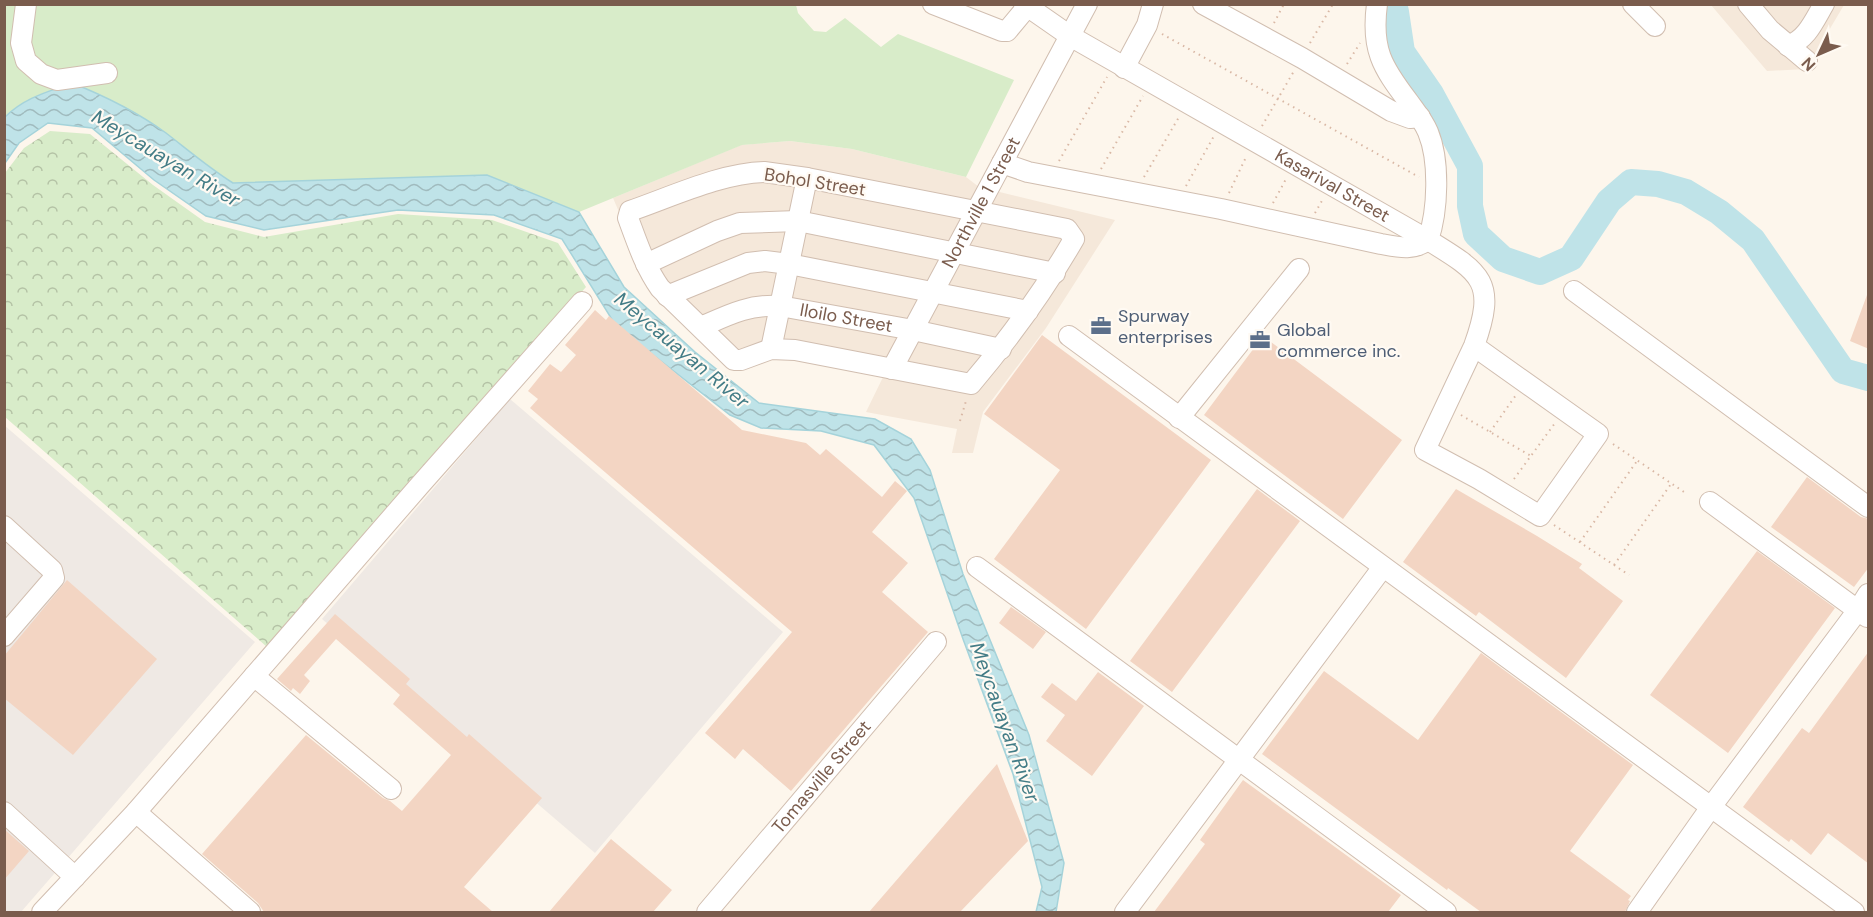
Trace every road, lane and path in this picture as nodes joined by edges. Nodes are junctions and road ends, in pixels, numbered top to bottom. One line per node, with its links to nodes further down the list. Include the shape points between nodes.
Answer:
1 (26, 4): 21 (street, via 21,43 26,61 41,74 57,80)
2 (933, 4): 11 (street, via 1002,31 1007,31)
3 (1087, 4): 15 (street, Northville 1 Street)
4 (1153, 4): 13 (street)
5 (1203, 4): 16 (street)
6 (1284, 4): 16 (path)
7 (1333, 4): 18 (path)
8 (1633, 4): 14 (street)
9 (1748, 4): 17 (street)
10 (1824, 4): 17 (street, via 1802,39)
11 (1025, 6): 15 (street, Kasarival Street)
12 (1376, 12): 22 (path); 26 (street, via 1377,49 1382,63)
13 (1147, 25): 20 (street); 24 (path)
14 (1655, 26)
15 (1070, 36): 20 (street, Kasarival Street); 29 (street, Northville 1 Street)
16 (1265, 38): 18 (street)
17 (1788, 46): 19 (street)
18 (1302, 58): 22 (street); 24 (path)
19 (1807, 61)
20 (1119, 65): 23 (street, Kasarival Street); 31 (path)
21 (107, 73)
22 (1337, 79): 26 (street, via 1401,116)
23 (1150, 83): 25 (street, Kasarival Street); 33 (path)
24 (1278, 99): 28 (path); 35 (path)
25 (1187, 104): 27 (street, Kasarival Street); 36 (path)
26 (1420, 117): 35 (street, via 1433,150)
27 (1221, 123): 28 (street, Kasarival Street); 37 (path)
28 (1254, 141): 30 (street, Kasarival Street); 38 (path)
29 (1002, 163): 31 (street); 39 (street, Northville 1 Street)
30 (1294, 164): 34 (street, Kasarival Street); 40 (path)
31 (1050, 176): 33 (street)
32 (807, 178): 39 (street, Bohol Street); 41 (street); 45 (street, Bohol Street, via 748,172 630,211 628,218)
33 (1092, 184): 36 (street)
34 (1331, 185): 42 (path); 43 (street, Kasarival Street)
35 (1435, 186): 43 (street)
36 (1135, 193): 37 (street)
37 (1178, 201): 38 (street)
38 (1221, 209): 40 (street)
39 (976, 211): 44 (street, Northville 1 Street); 48 (street, Bohol Street, via 1067,229 1074,239)
40 (1264, 219): 42 (street)
41 (798, 221): 44 (street); 45 (street, via 740,223); 46 (street)
42 (1306, 228): 43 (street, via 1400,248 1421,246)
43 (1428, 240): 58 (street, Kasarival Street, via 1469,267 1481,283 1485,310)
44 (955, 252): 48 (street); 50 (street, Northville 1 Street)
45 (646, 264): 51 (street)
46 (789, 264): 50 (street); 51 (street, via 748,263); 53 (street)
47 (1299, 269): 66 (street)
48 (1055, 273): 54 (street)
49 (1574, 291): 76 (street)
50 (933, 293): 54 (street); 56 (street, Northville 1 Street)
51 (667, 296): 55 (street)
52 (582, 302): 87 (street)
53 (780, 306): 55 (street, Iloilo Street, via 748,307); 56 (street, Iloilo Street); 59 (street)
54 (1028, 311): 60 (street)
55 (701, 327): 59 (street, via 734,360)
56 (913, 330): 60 (street, Iloilo Street); 61 (street, Northville 1 Street)
57 (1069, 336): 66 (street)
58 (1474, 346): 62 (street); 64 (street, Kasarival Street)
59 (771, 349): 61 (street, via 802,351)
60 (1001, 349): 63 (street)
61 (892, 369): 63 (street)
62 (1526, 383): 65 (street); 68 (path)
63 (971, 384): 67 (path)
64 (1446, 406): 68 (path); 74 (street, Kasarival Street, via 1425,450)
65 (1563, 411): 69 (street); 70 (path)
66 (1179, 418): 82 (street)
67 (960, 422)
68 (1490, 432): 70 (path)
69 (1598, 434): 71 (path); 77 (street)
70 (1531, 456): 74 (path)
71 (1637, 460): 72 (path); 79 (path)
72 (1671, 483): 73 (path); 80 (path)
73 (1684, 492)
74 (1504, 494): 77 (street)
75 (1710, 502): 84 (street)
76 (1869, 507)
77 (1540, 516): 79 (path)
78 (4, 526): 85 (street, via 52,570 54,578)
79 (1580, 542): 80 (path)
80 (1614, 565): 83 (path)
81 (977, 567): 88 (street)
82 (1383, 567): 88 (street); 90 (street)
83 (1629, 575)
84 (1865, 607): 90 (street)
85 (4, 636)
86 (936, 642): 97 (street, Tomasville Street)
87 (254, 676): 89 (street); 92 (street)
88 (1239, 760): 95 (street); 98 (street)
89 (391, 789)
90 (1711, 807): 99 (street); 100 (street)
91 (4, 812): 93 (street)
92 (136, 812): 93 (street); 96 (street)
93 (75, 877): 94 (street)
94 (50, 910)
95 (1437, 910)
96 (250, 912)
97 (707, 912)
98 (1125, 912)
99 (1637, 912)
100 (1854, 912)

